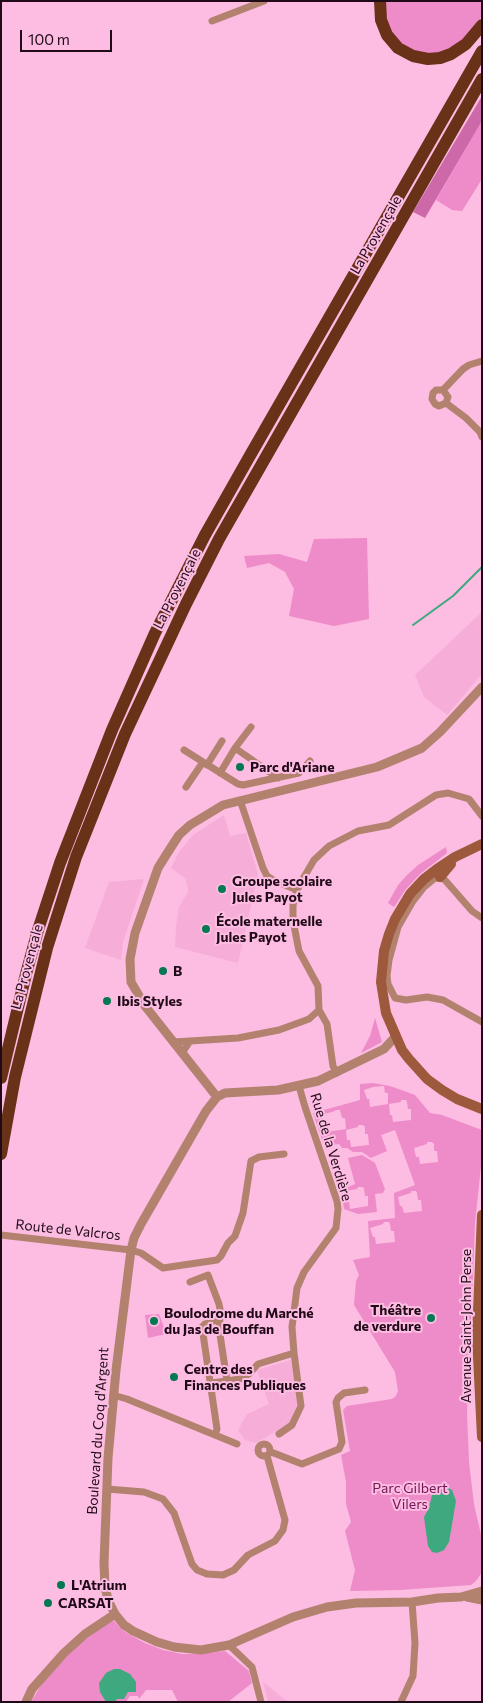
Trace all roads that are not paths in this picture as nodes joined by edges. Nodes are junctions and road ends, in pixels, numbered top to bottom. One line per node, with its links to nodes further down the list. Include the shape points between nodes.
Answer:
1 (264, 1): 3 (street)
2 (380, 1): 4 (highway, via 388,35 398,48 413,56 428,59 451,54 466,44)
3 (212, 21)
4 (482, 26)
5 (482, 51): 36 (highway, La Provençale, via 205,535 155,633 112,730 60,863 38,930)
6 (482, 79): 40 (highway, La Provençale, via 219,539 133,716 76,857 47,948 15,1077)
7 (482, 362): 8 (street, via 463,369)
8 (443, 390): 9 (street, via 448,397); 9 (street, via 433,392 432,399 439,406)
9 (446, 403): 10 (street)
10 (481, 433)
11 (482, 687): 21 (street, via 422,748 377,767)
12 (251, 727): 14 (street)
13 (222, 741): 17 (street)
14 (235, 748): 18 (street); 19 (street)
15 (184, 750): 17 (street)
16 (310, 760): 19 (street, via 299,773)
17 (205, 763): 18 (street); 20 (street)
18 (220, 772): 19 (street, via 243,785)
19 (278, 778)
20 (186, 787)
21 (240, 800): 25 (street, via 267,876); 31 (street, via 223,805 179,835 158,868 135,933 130,959 131,982 144,1006)
22 (482, 816): 25 (street, via 469,799 448,793 436,795 390,824 358,831 329,846 314,860)
23 (479, 845): 24 (main road, via 451,865); 29 (main road, via 446,862 424,879 410,894 395,919 384,951 381,982 384,1006)
24 (442, 878): 26 (street); 28 (street, via 433,880 402,918 388,960 388,984 395,998 443,1000)
25 (297, 890): 27 (street, via 293,920 299,952 318,986)
26 (482, 918)
27 (319, 1010): 30 (street, via 309,1019 279,1030 238,1038); 35 (street, via 327,1024 333,1066)
28 (482, 1022)
29 (395, 1038): 32 (street); 33 (main road)
30 (190, 1041): 31 (street); 34 (street)
31 (174, 1042): 34 (street)
32 (384, 1049): 33 (street); 35 (street)
33 (402, 1050): 39 (main road, via 435,1085)
34 (182, 1053): 38 (street)
35 (337, 1073): 37 (street)
36 (1, 1078)
37 (299, 1086): 38 (street, via 267,1092 225,1093); 47 (street, Rue de la Verdière, via 338,1209 336,1228 304,1272 297,1288 292,1327)
38 (217, 1097): 44 (street, Boulevard du Coq d'Argent, via 148,1212 136,1234)
39 (482, 1109)
40 (1, 1154)
41 (284, 1154): 44 (street, via 250,1161 244,1213 235,1236 216,1260 163,1268)
42 (482, 1215): 54 (main road, Avenue Saint-John Perse, via 478,1336)
43 (1, 1235): 44 (street, Route de Valcros)
44 (132, 1250): 51 (street, Boulevard du Coq d'Argent)
45 (190, 1282): 46 (street, via 208,1275 219,1304)
46 (220, 1319): 48 (street); 49 (street, via 202,1327)
47 (294, 1353): 48 (street, via 258,1364 240,1379); 52 (street, Rue de la Verdière, via 301,1406 292,1425)
48 (227, 1381): 49 (street)
49 (211, 1383): 53 (street)
50 (365, 1390): 56 (street, via 344,1394 336,1402 342,1442 338,1449 302,1464 269,1454 285,1520 283,1530 275,1541 248,1555 234,1570 223,1575 207,1574 192,1564 174,1513 163,1498 144,1492)
51 (113, 1395): 53 (street); 56 (street, Boulevard du Coq d'Argent)
52 (279, 1434)
53 (215, 1435): 55 (street)
54 (482, 1438)
55 (237, 1444)
56 (107, 1489): 61 (street, Boulevard du Coq d'Argent, via 104,1579 106,1595)
57 (482, 1592): 58 (street)
58 (461, 1597): 59 (street); 60 (street)
59 (482, 1600)
60 (412, 1602): 62 (street, via 327,1607); 65 (street, via 413,1676)
61 (115, 1614): 62 (street, via 134,1631 174,1648 202,1650); 63 (street, via 64,1653 32,1689)
62 (229, 1645): 64 (street, via 252,1667)
63 (26, 1702)
64 (261, 1702)
65 (401, 1702)

